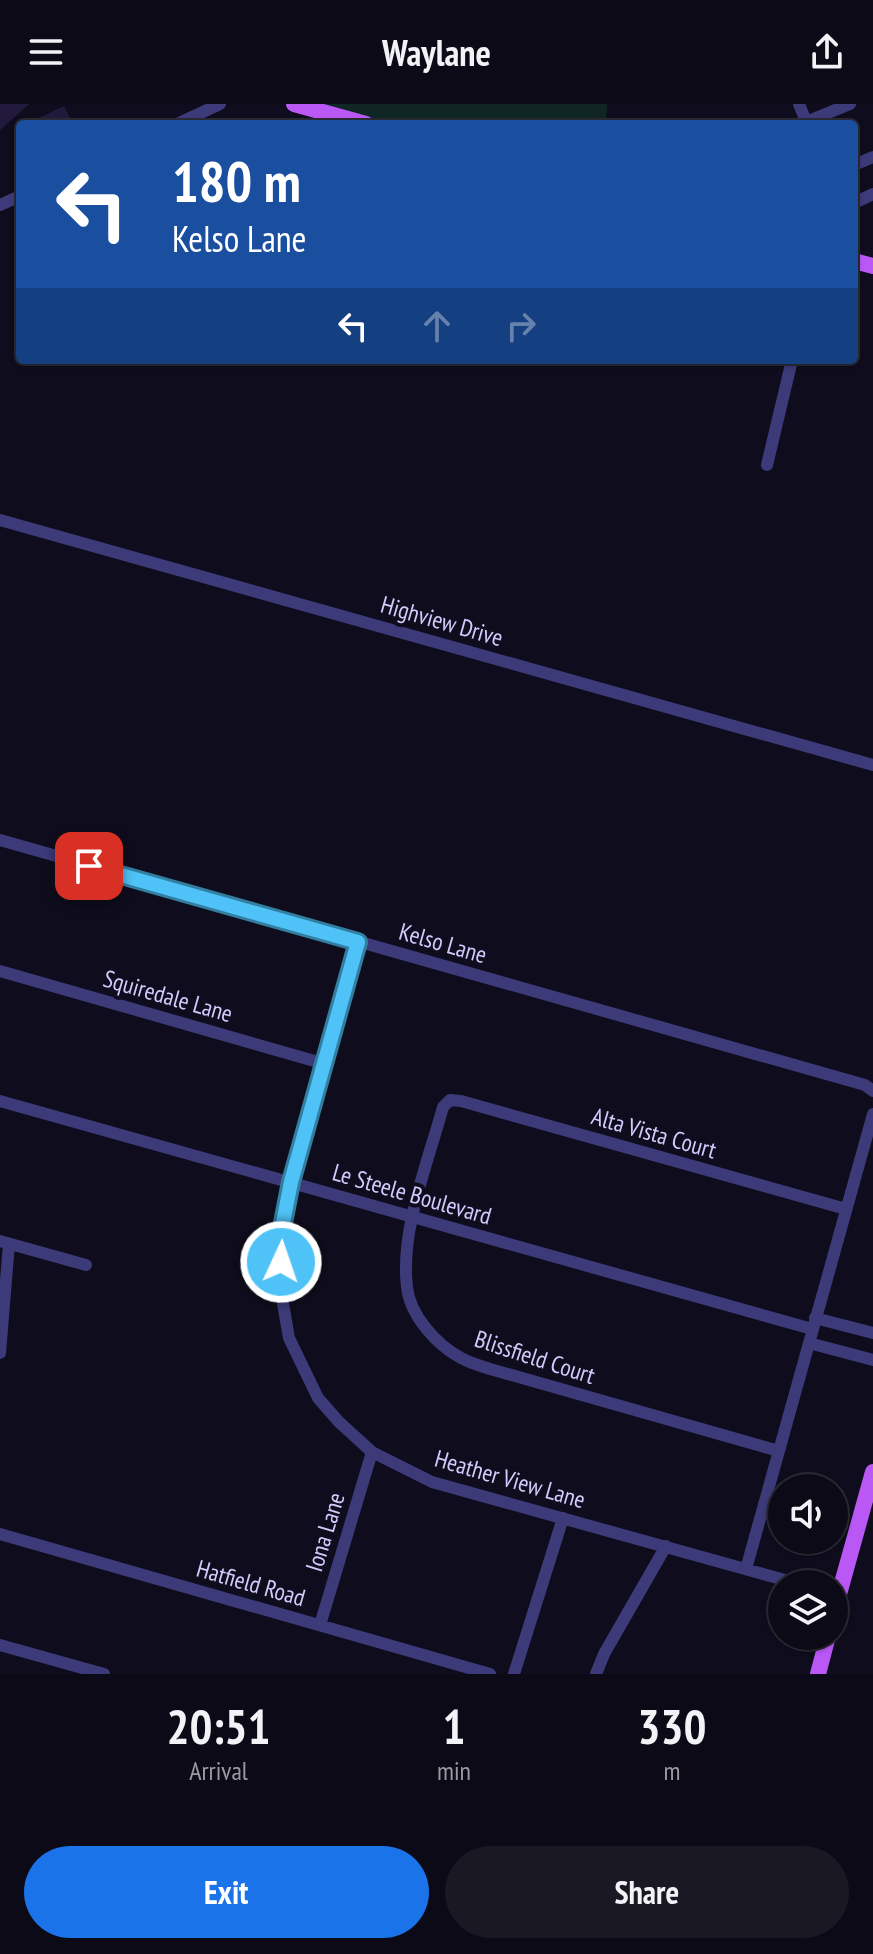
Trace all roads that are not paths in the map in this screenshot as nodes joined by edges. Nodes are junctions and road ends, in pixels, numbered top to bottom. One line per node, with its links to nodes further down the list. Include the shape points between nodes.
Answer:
1 (220, 104): 4 (street)
2 (294, 104): 5 (main road)
3 (850, 104): 6 (street)
4 (186, 120)
5 (352, 120)
6 (814, 120)
7 (791, 364): 8 (street)
8 (767, 465)
9 (0, 520): 10 (street, Highview Drive)
10 (873, 765)
11 (0, 840): 12 (street, Kelso Lane)
12 (358, 942): 14 (street, Heather View Lane); 15 (street, Kelso Lane)
13 (0, 971): 14 (street, Squiredale Lane)
14 (325, 1064): 19 (street, Heather View Lane)
15 (873, 1091)
16 (450, 1100): 20 (street, Alta Vista Court); 21 (street, Blissfield Court, via 443,1107)
17 (0, 1101): 19 (street, Le Steele Boulevard)
18 (873, 1114): 20 (street)
19 (291, 1182): 21 (street, Le Steele Boulevard); 30 (street, Heather View Lane, via 281,1233 281,1292 289,1338 318,1398)
20 (846, 1209): 24 (street)
21 (413, 1217): 24 (street, Le Steele Boulevard); 29 (street, Blissfield Court, via 407,1290 419,1319 462,1359)
22 (4, 1242): 23 (street); 27 (street)
23 (86, 1265)
24 (814, 1324): 25 (street, Le Steele Boulevard); 26 (street)
25 (873, 1333)
26 (809, 1343): 28 (street); 29 (street)
27 (0, 1353)
28 (873, 1360)
29 (779, 1451): 35 (street)
30 (372, 1452): 32 (street, Heather View Lane, via 432,1482); 38 (street, Iona Lane)
31 (873, 1472): 36 (main road)
32 (563, 1518): 34 (street, Heather View Lane); 43 (street)
33 (0, 1534): 38 (street, Hatfield Road)
34 (666, 1546): 35 (street, Heather View Lane); 44 (street)
35 (746, 1569): 37 (street, Heather View Lane)
36 (844, 1570)
37 (768, 1575)
38 (320, 1625): 41 (street, Hatfield Road)
39 (0, 1645): 42 (street)
40 (824, 1650): 45 (main road)
41 (483, 1673)
42 (104, 1674)
43 (514, 1674)
44 (596, 1674)
45 (818, 1674)

